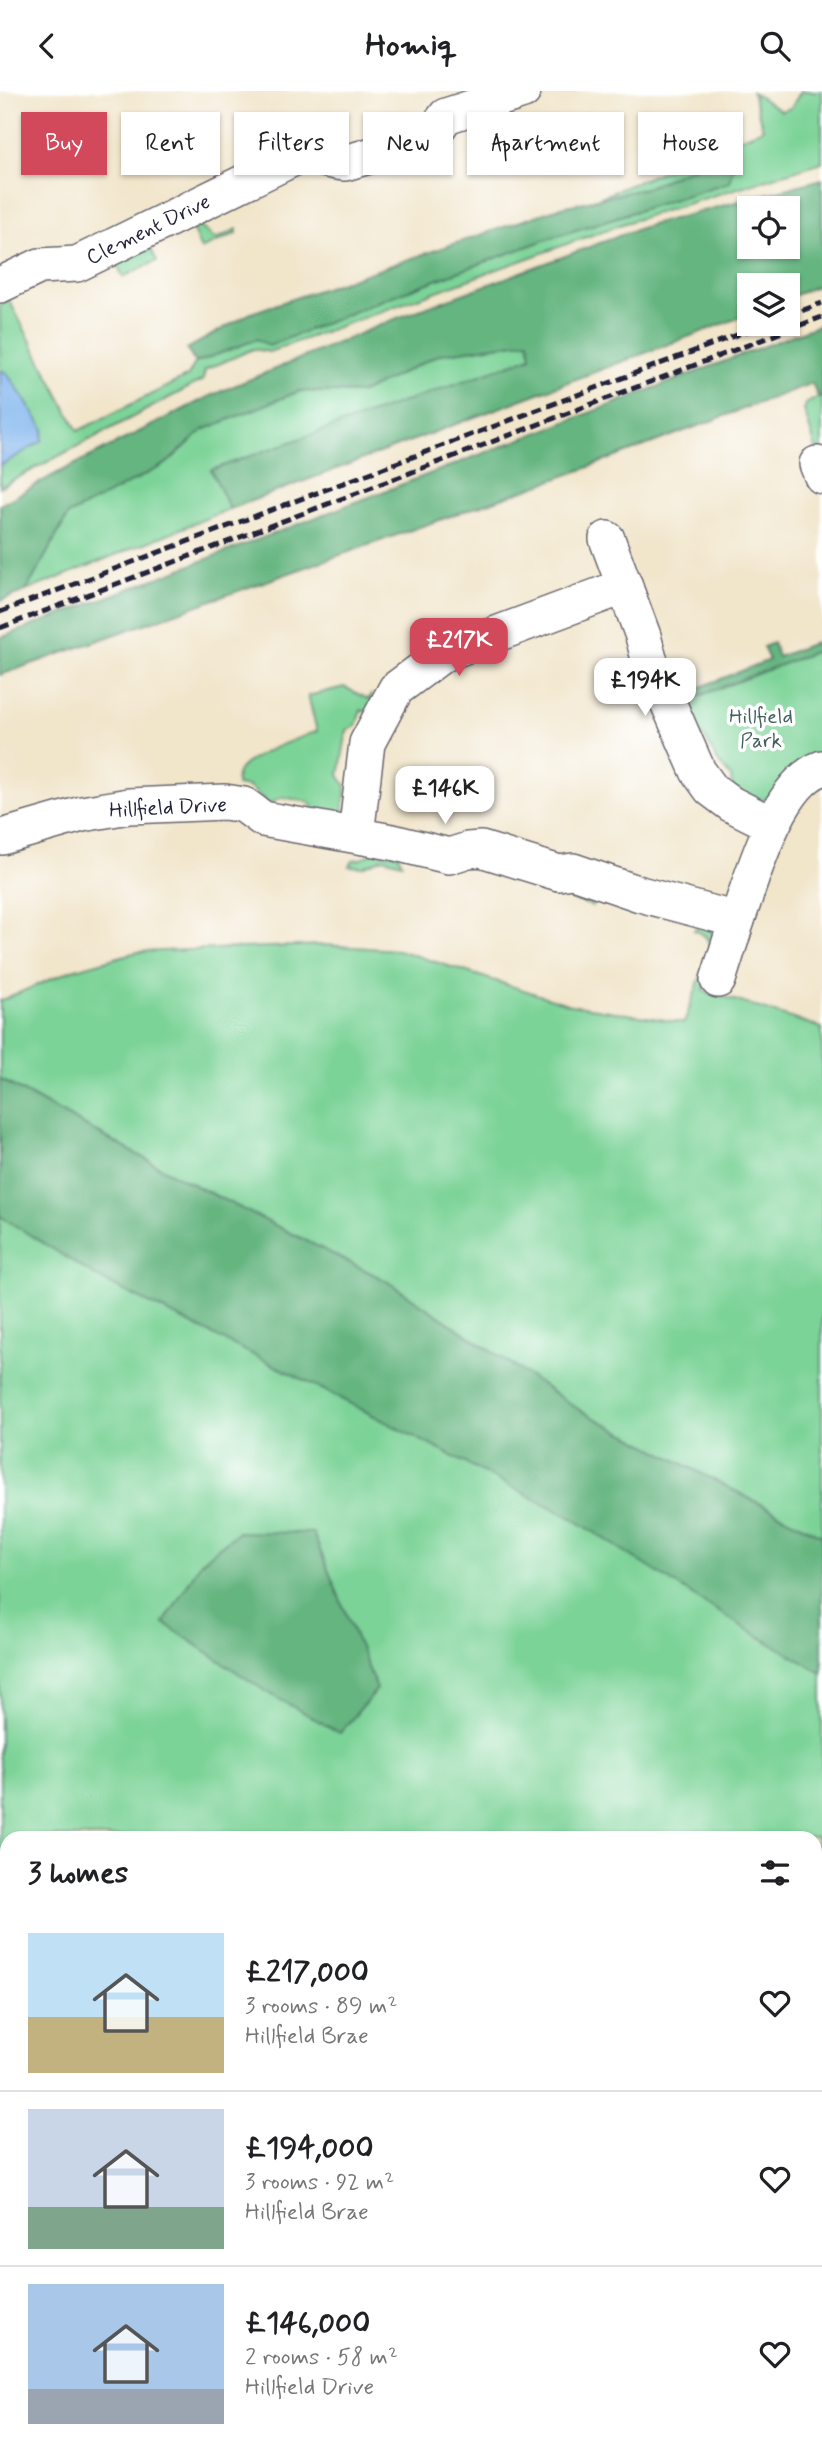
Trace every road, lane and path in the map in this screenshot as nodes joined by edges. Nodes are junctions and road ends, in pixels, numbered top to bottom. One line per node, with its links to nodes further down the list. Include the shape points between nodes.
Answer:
1 (523, 91): 2 (street, Clement Drive, via 446,116 430,138 394,149 345,163 309,154 296,157 77,264 40,266)
2 (0, 285)
3 (607, 539): 4 (street)
4 (625, 586): 6 (street, via 649,659 698,771 711,789 731,804); 7 (street, via 443,654 396,689 367,743)
5 (822, 768): 6 (street, via 797,786)
6 (771, 824): 9 (street)
7 (356, 835): 8 (street, Hillfield Drive, via 262,819 244,805 225,802 129,806 82,814); 9 (street, Hillfield Drive, via 449,856 481,849)
8 (1, 842)
9 (737, 920): 10 (street)
10 (718, 980)

